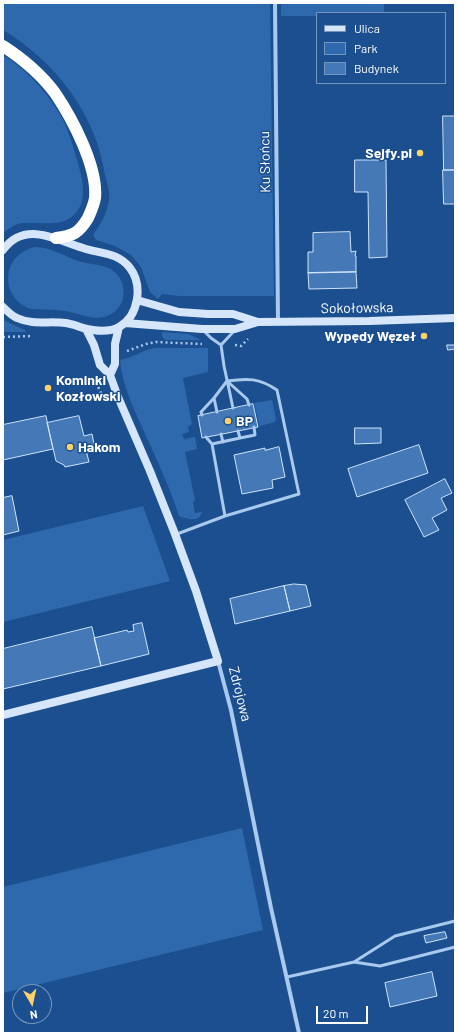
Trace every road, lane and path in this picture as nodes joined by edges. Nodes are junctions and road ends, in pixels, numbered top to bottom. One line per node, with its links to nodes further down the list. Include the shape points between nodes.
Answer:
1 (275, 3): 9 (street, Ku Słońcu)
2 (3, 46): 3 (highway, via 33,68 54,93 78,134 94,177 95,197 85,222 75,234)
3 (56, 238): 4 (street, via 44,234 27,234 12,241); 5 (street, via 108,253 121,260 131,269 136,280)
4 (3, 250)
5 (137, 300): 8 (street, Sokołowska, via 179,312 233,314); 10 (street, via 133,311)
6 (3, 307): 11 (street, Sokołowska, via 17,318)
7 (455, 318): 9 (street, Sokołowska)
8 (258, 322): 9 (street, Sokołowska); 13 (street, Sokołowska)
9 (278, 322)
10 (122, 325): 11 (street, Sokołowska, via 112,330); 12 (street, Sokołowska); 19 (street, via 115,344 115,364)
11 (86, 329): 19 (street, Zdrojowa, via 100,365)
12 (202, 329): 13 (street, Sokołowska); 17 (lane)
13 (235, 330): 17 (lane)
14 (34, 336): 15 (path)
15 (3, 337)
16 (205, 344): 18 (path, via 156,342)
17 (221, 345): 20 (lane)
18 (121, 352)
19 (110, 375): 34 (street, Zdrojowa)
20 (227, 381): 21 (lane); 22 (lane, via 247,399); 23 (lane); 33 (lane, via 248,378 265,382 277,390 299,494)
21 (214, 398): 24 (lane); 25 (lane, via 201,412)
22 (248, 405)
23 (234, 408)
24 (217, 412)
25 (202, 415)
26 (254, 427): 30 (lane, via 255,435)
27 (238, 431): 30 (lane)
28 (221, 434): 31 (lane)
29 (206, 438): 32 (lane)
30 (240, 438): 31 (lane)
31 (223, 442): 32 (lane)
32 (212, 444): 33 (lane)
33 (225, 516): 34 (lane)
34 (175, 534): 35 (street, Zdrojowa)
35 (218, 661): 36 (street); 40 (street, Zdrojowa, via 231,710)
36 (3, 715)
37 (455, 922): 39 (lane, via 395,936)
38 (455, 947): 39 (lane, via 380,966)
39 (354, 962): 40 (lane)
40 (287, 977): 41 (street, Zdrojowa)
41 (299, 1033)

